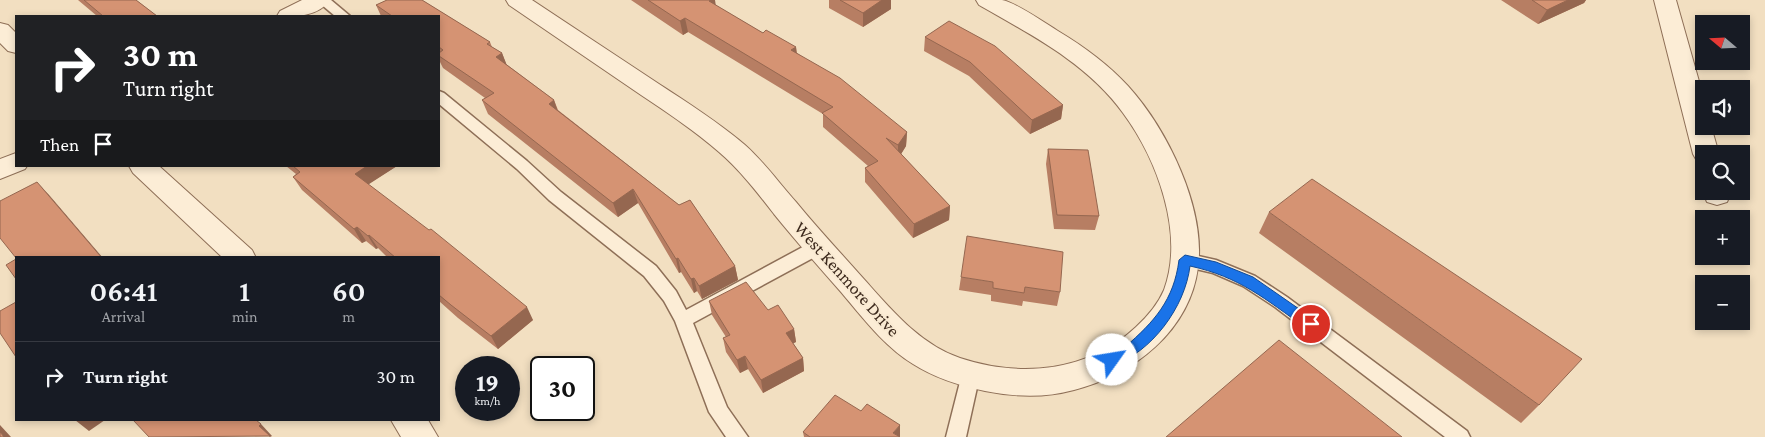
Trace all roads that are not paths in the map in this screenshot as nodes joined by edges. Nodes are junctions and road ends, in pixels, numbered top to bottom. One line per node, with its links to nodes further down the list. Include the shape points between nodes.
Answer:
1 (319, 0): 6 (street)
2 (323, 0): 7 (lane)
3 (517, 0): 15 (street, West Kenmore Drive, via 706,128 743,160)
4 (987, 0): 17 (street, West Kenmore Drive, via 1099,68 1132,108 1170,177 1184,230)
5 (1665, 0): 11 (street)
6 (290, 15)
7 (342, 15)
8 (0, 30): 9 (street)
9 (15, 45)
10 (440, 97): 18 (lane, via 555,196 650,271 670,296)
11 (1704, 145)
12 (15, 162): 14 (street)
13 (143, 167): 16 (street)
14 (0, 170)
15 (818, 247): 18 (lane); 19 (street, West Kenmore Drive, via 892,332 920,354)
16 (240, 256)
17 (1185, 260): 19 (street, West Kenmore Drive, via 1173,302 1154,330 1126,354 1085,374 1056,380 992,380); 24 (lane, via 1216,267 1249,281)
18 (683, 320): 22 (lane, via 720,412)
19 (971, 374): 23 (lane)
20 (408, 421): 21 (street)
21 (422, 437)
22 (738, 437)
23 (956, 437)
24 (1460, 437)

